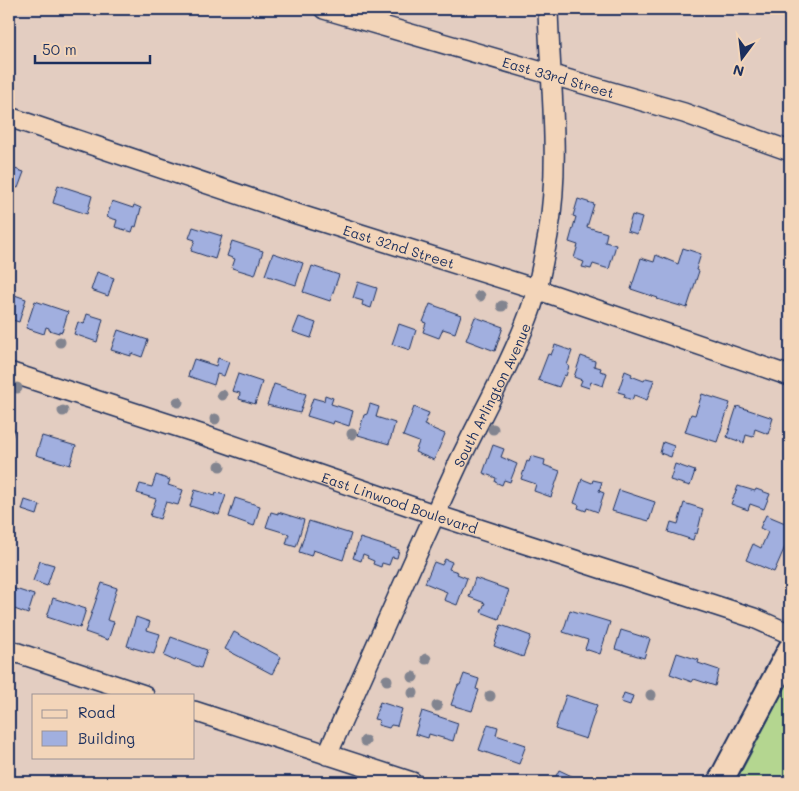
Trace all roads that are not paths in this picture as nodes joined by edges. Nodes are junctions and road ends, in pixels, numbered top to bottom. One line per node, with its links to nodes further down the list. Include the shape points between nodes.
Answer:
1 (324, 9): 3 (street, East 33rd Street)
2 (548, 9): 3 (street, South Arlington Avenue)
3 (550, 74): 5 (street, East 33rd Street, via 684,113); 6 (street, South Arlington Avenue, via 553,188 548,234)
4 (9, 117): 6 (street, East 32nd Street, via 297,214)
5 (790, 152)
6 (536, 289): 8 (street, East 32nd Street); 9 (street, South Arlington Avenue, via 511,356)
7 (9, 372): 9 (street, East Linwood Boulevard)
8 (790, 376)
9 (436, 515): 10 (street, East Linwood Boulevard, via 754,618); 15 (street, South Arlington Avenue)
10 (790, 634)
11 (9, 650): 13 (street)
12 (790, 650): 17 (main road)
13 (141, 694)
14 (195, 711): 15 (street)
15 (327, 755): 16 (street)
16 (412, 782)
17 (720, 782)

